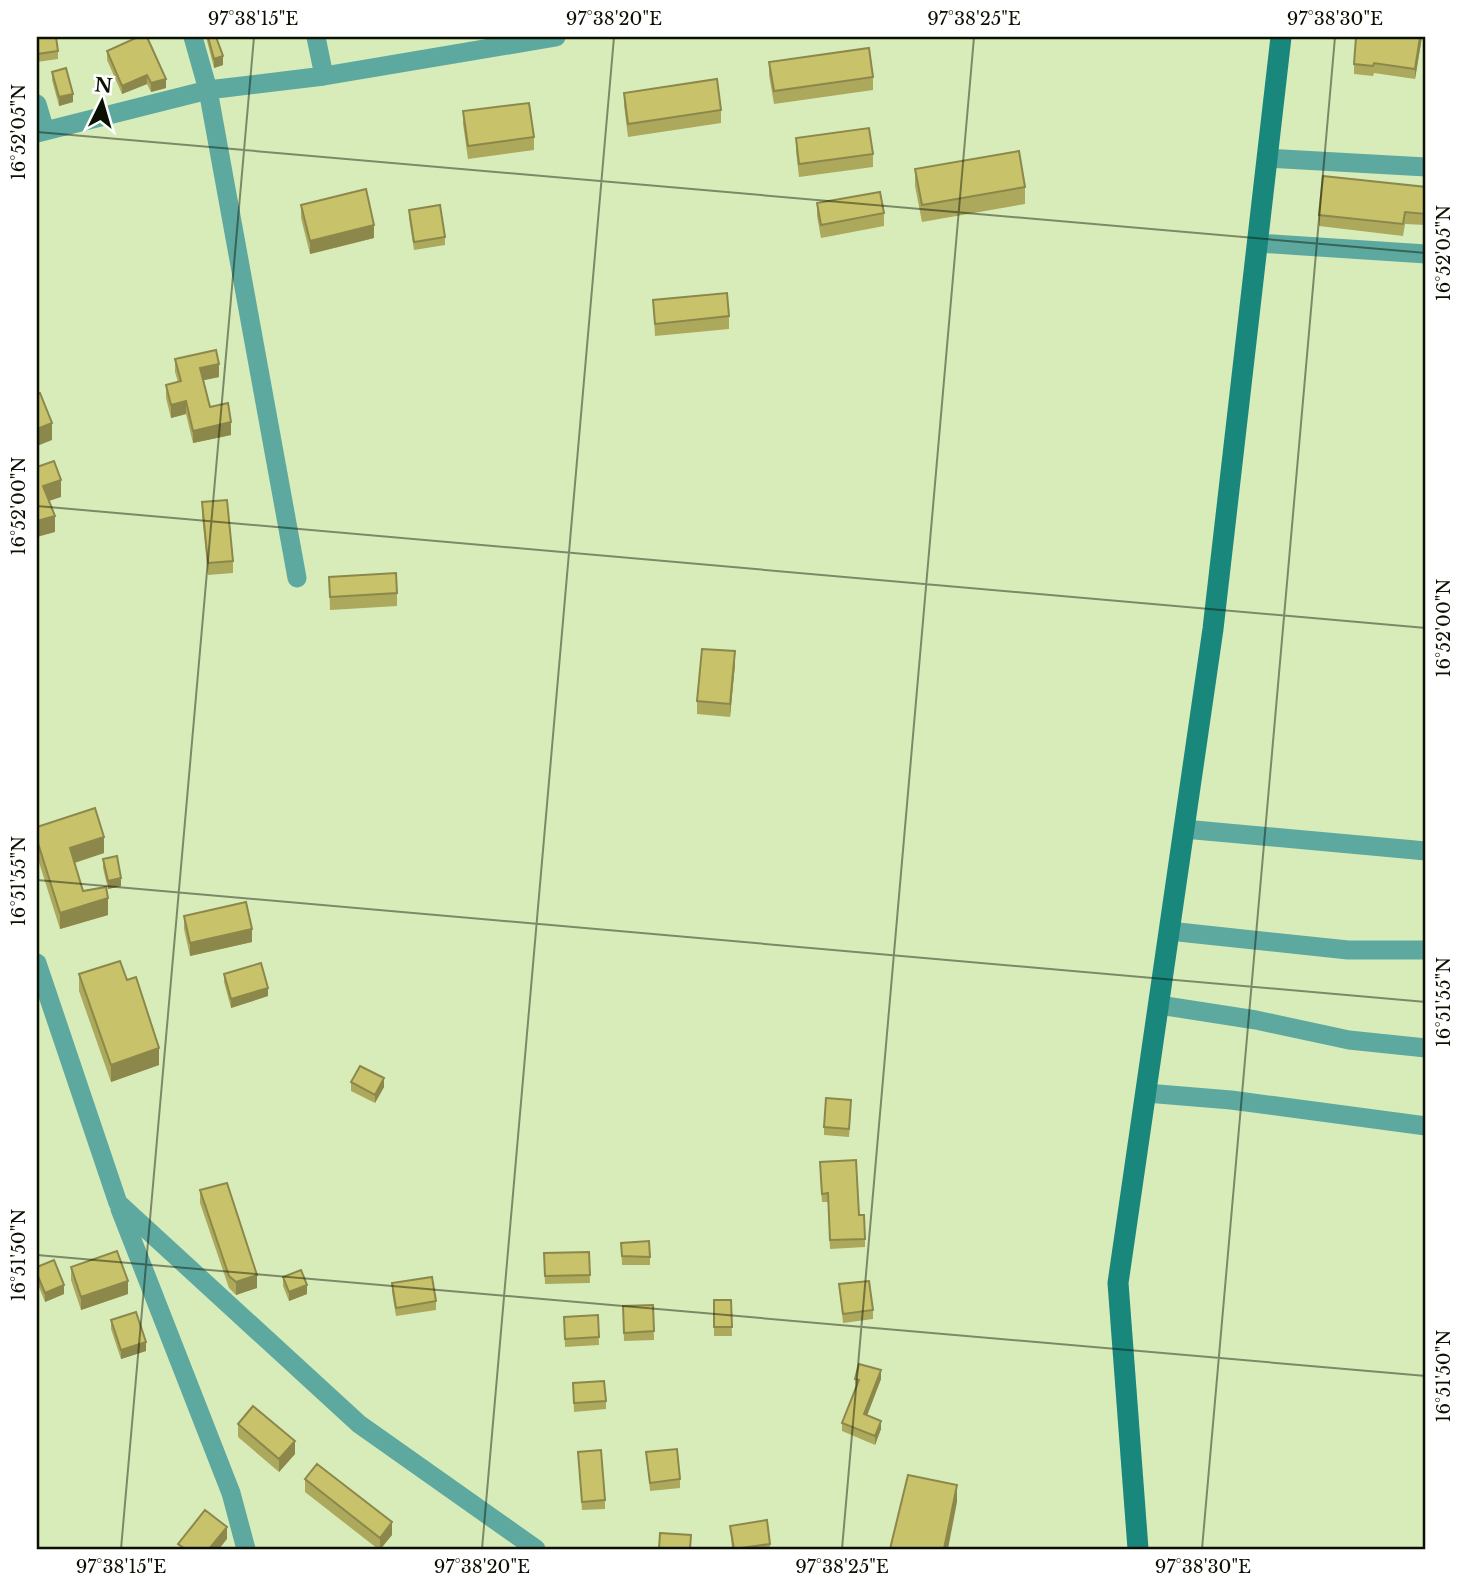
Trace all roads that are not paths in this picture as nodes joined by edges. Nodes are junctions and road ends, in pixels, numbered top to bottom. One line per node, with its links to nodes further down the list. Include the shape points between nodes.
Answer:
1 (193, 37): 7 (street)
2 (316, 37): 6 (street)
3 (556, 37): 5 (street)
4 (1281, 37): 10 (street)
5 (479, 43): 6 (street)
6 (324, 76): 7 (street)
7 (208, 90): 9 (street); 14 (street)
8 (37, 104): 9 (street)
9 (41, 132)
10 (1267, 158): 11 (street); 12 (street)
11 (1426, 167)
12 (1257, 243): 13 (street); 15 (street, via 1213,629)
13 (1426, 254)
14 (297, 578)
15 (1184, 829): 16 (street); 17 (street)
16 (1426, 851)
17 (1169, 931): 18 (street, via 1348,950); 20 (street)
18 (1426, 950)
19 (37, 963): 24 (street)
20 (1159, 1005): 21 (street, via 1349,1040); 22 (street)
21 (1426, 1048)
22 (1146, 1093): 23 (street); 27 (street, via 1118,1283)
23 (1426, 1126)
24 (118, 1203): 25 (street, via 231,1493); 26 (street, via 359,1424)
25 (246, 1549)
26 (536, 1549)
27 (1138, 1549)

